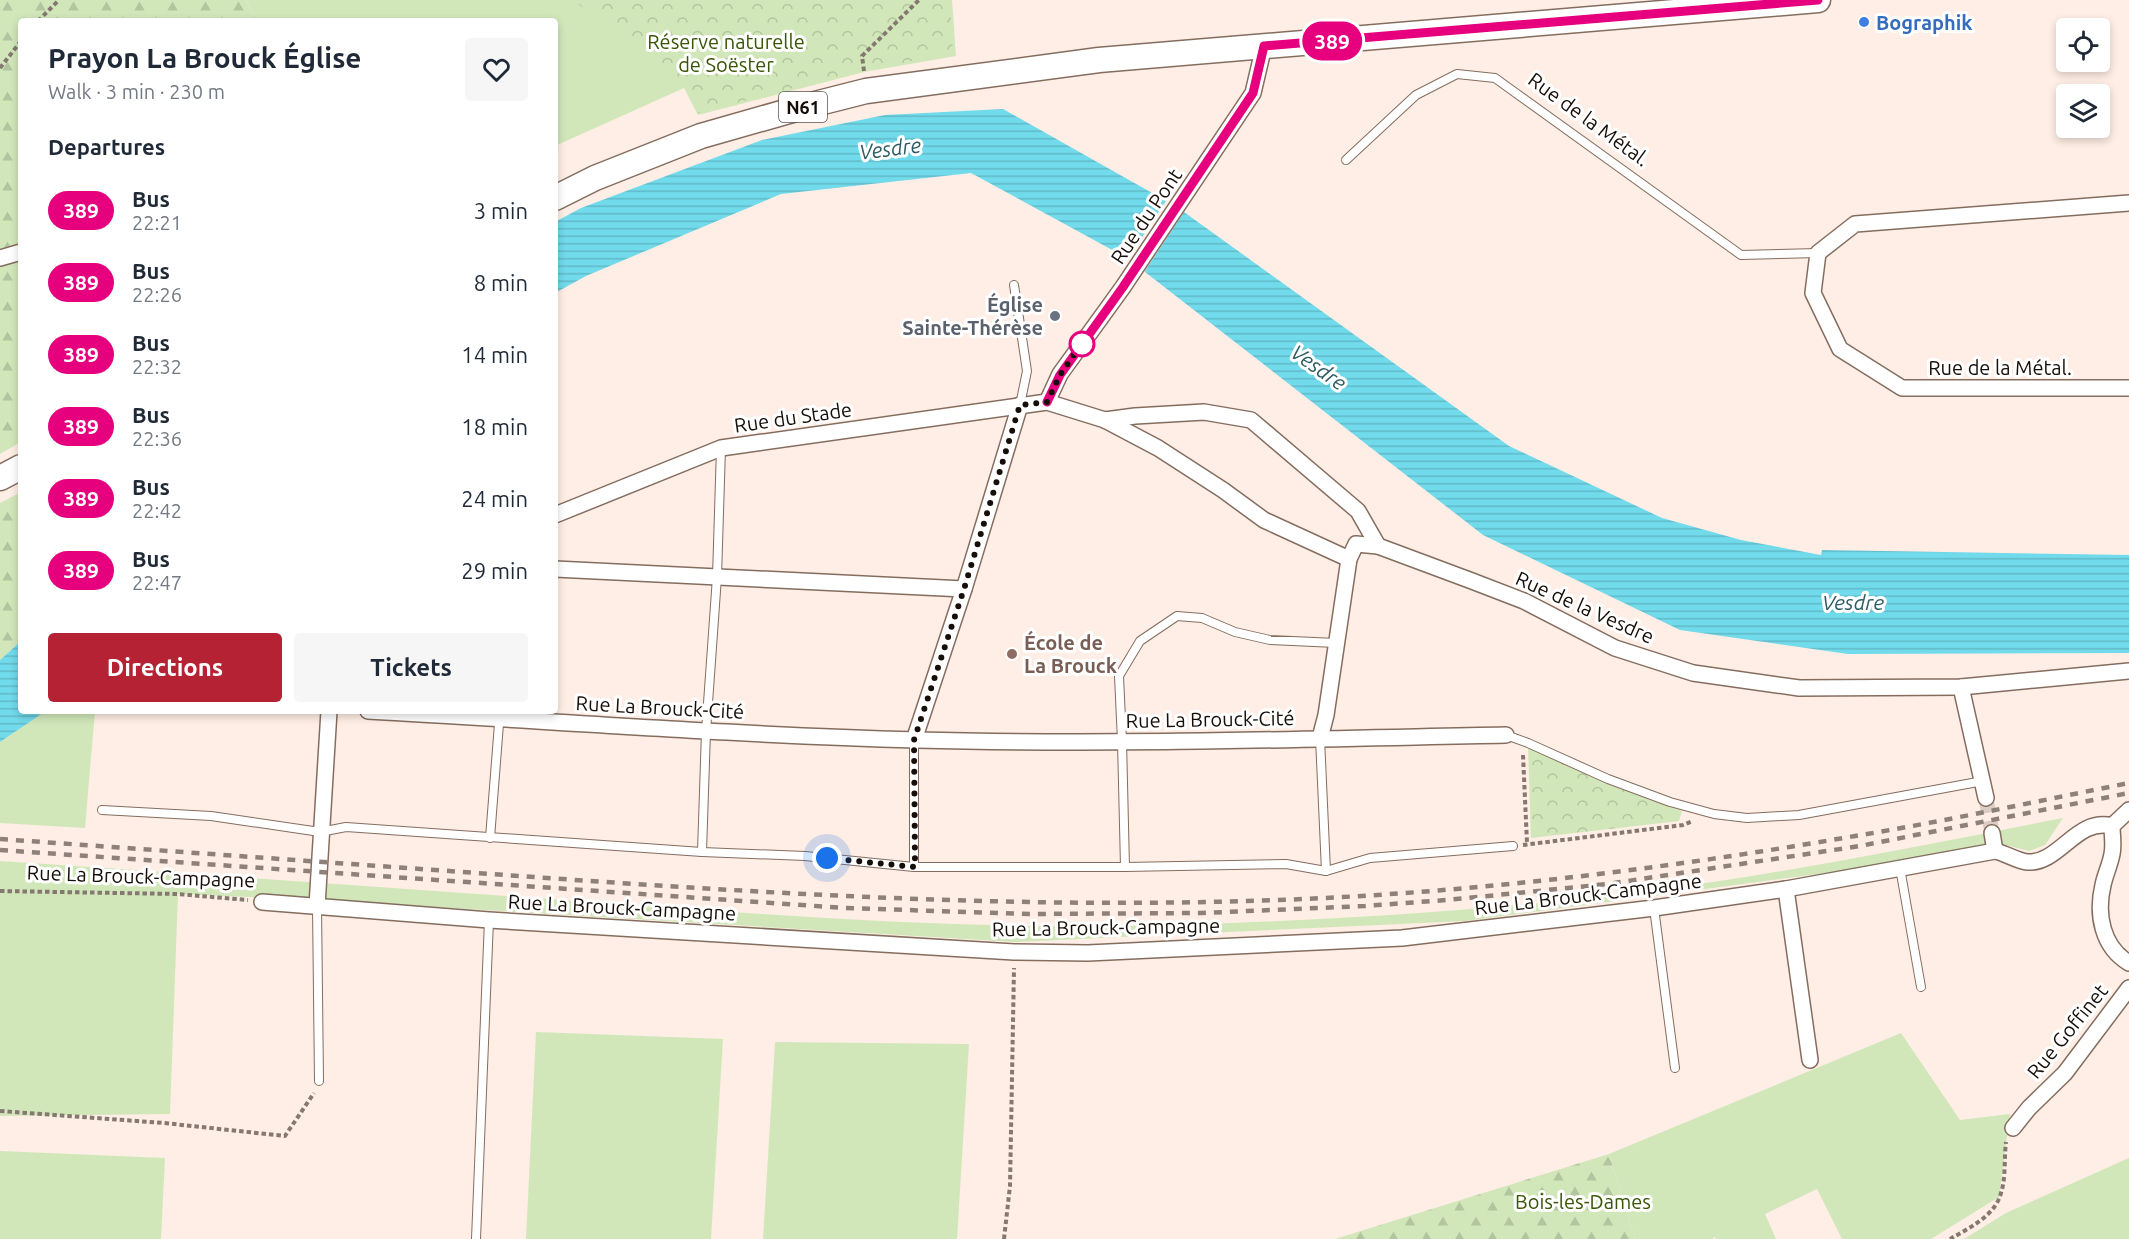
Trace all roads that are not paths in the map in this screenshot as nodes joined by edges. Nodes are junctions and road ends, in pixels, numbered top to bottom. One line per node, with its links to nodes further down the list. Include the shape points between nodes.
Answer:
1 (1818, 0): 2 (main road, N61)
2 (1264, 46): 4 (main road, N61, via 1099,60 866,91 701,136); 11 (street, Rue du Pont, via 1253,93 1060,375)
3 (1346, 160): 7 (lane, Rue de la Métal., via 1416,95 1457,74 1496,78 1742,255)
4 (558, 196)
5 (2129, 203): 7 (street, via 1855,224)
6 (18, 253): 8 (street)
7 (1818, 253): 10 (street, Rue de la Métal., via 1813,293 1840,349 1902,388)
8 (0, 258)
9 (1014, 285): 12 (lane, via 1027,371)
10 (2129, 388)
11 (1047, 402): 12 (street, Rue du Stade); 13 (street)
12 (1020, 405): 14 (street, Rue du Stade); 22 (street)
13 (1105, 420): 18 (street, via 1204,412 1251,420 1358,511); 19 (street, via 1158,448 1264,520)
14 (722, 448): 17 (street, Rue du Stade); 21 (lane)
15 (18, 468): 16 (main road)
16 (0, 477)
17 (558, 514)
18 (1378, 546): 19 (street, via 1356,544); 25 (street, Rue de la Vesdre, via 1524,601 1615,648 1693,673 1798,688)
19 (1349, 559): 23 (street)
20 (558, 569): 21 (street)
21 (717, 577): 22 (street); 29 (lane)
22 (964, 589): 32 (street)
23 (1336, 643): 31 (street); 33 (lane, via 1270,640 1235,632 1202,618 1177,616 1140,640 1119,676)
24 (2129, 671): 25 (street, Rue de la Vesdre)
25 (1961, 687): 34 (street)
26 (329, 714): 39 (street)
27 (467, 714): 28 (street, Rue La Brouck-Cité)
28 (500, 715): 29 (street, Rue La Brouck-Cité); 41 (lane)
29 (706, 731): 32 (street, Rue La Brouck-Cité); 44 (lane)
30 (1506, 735): 31 (street, Rue La Brouck-Cité); 34 (lane, via 1670,802 1747,818 1845,807)
31 (1320, 738): 33 (street, Rue La Brouck-Cité); 48 (lane)
32 (914, 740): 33 (street, Rue La Brouck-Cité); 45 (lane)
33 (1122, 741): 46 (lane)
34 (1983, 781): 35 (street)
35 (1986, 798)
36 (102, 810): 39 (lane, via 211,816)
37 (2129, 810): 38 (street)
38 (2112, 826): 43 (street, via 2100,823 2083,830 2046,858 2026,862); 54 (street, via 2113,852 2102,886 2100,910 2104,934 2118,957)
39 (320, 832): 41 (lane, via 346,828); 51 (street)
40 (1992, 833): 43 (street)
41 (490, 838): 44 (lane)
42 (1513, 846): 48 (lane, via 1370,858)
43 (1995, 850): 47 (street, Rue La Brouck-Campagne)
44 (702, 852): 45 (lane, via 806,856)
45 (915, 867): 46 (lane)
46 (1125, 867): 48 (lane, via 1286,864)
47 (1900, 868): 49 (street, Rue La Brouck-Campagne); 55 (lane)
48 (1326, 870)
49 (1786, 889): 52 (street, Rue La Brouck-Campagne); 57 (street)
50 (262, 902): 51 (street, Rue La Brouck-Campagne)
51 (317, 906): 53 (street, Rue La Brouck-Campagne); 59 (lane)
52 (1654, 908): 53 (street, Rue La Brouck-Campagne, via 1402,938 1088,953 1014,952); 58 (lane)
53 (489, 920): 61 (lane)
54 (2129, 963)
55 (1922, 987)
56 (2129, 988): 60 (street, Rue Goffinet, via 2065,1073)
57 (1810, 1060)
58 (1676, 1068)
59 (319, 1081)
60 (2013, 1128)
61 (476, 1239)

